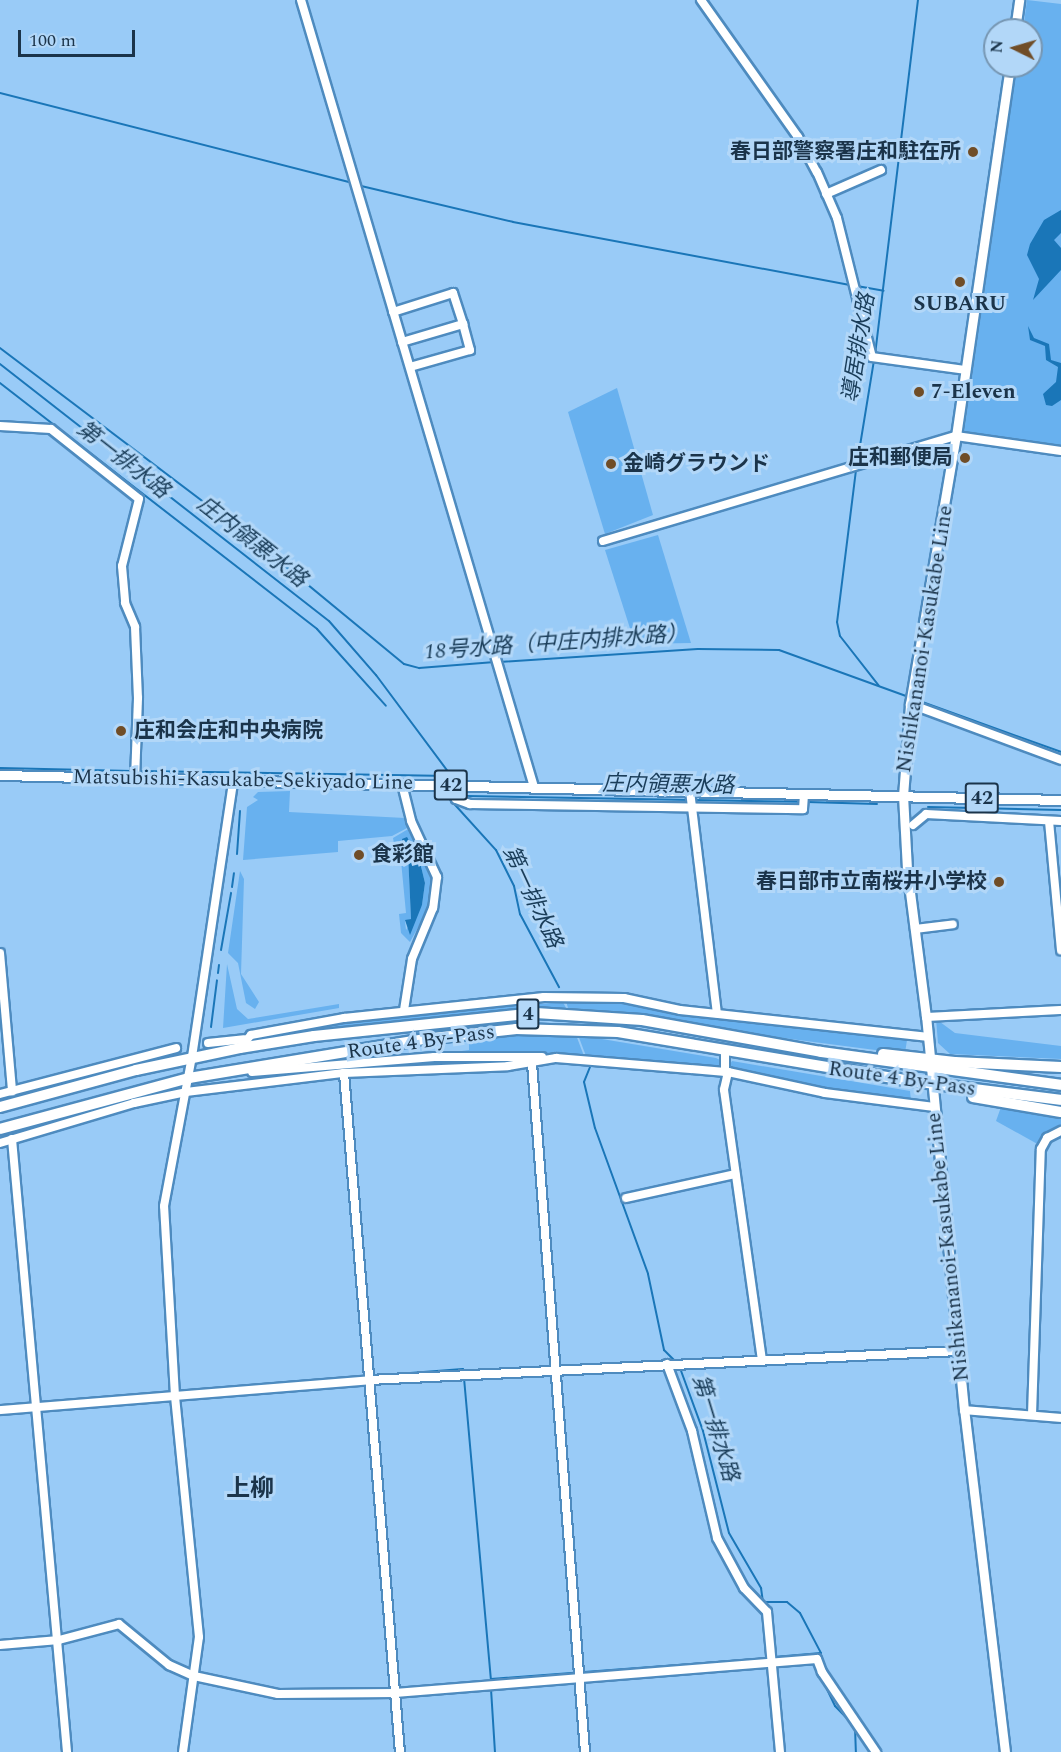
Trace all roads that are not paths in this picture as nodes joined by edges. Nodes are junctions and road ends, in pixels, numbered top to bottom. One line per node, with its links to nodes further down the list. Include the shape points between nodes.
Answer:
1 (301, 0): 8 (street)
2 (701, 0): 7 (street, via 798,137)
3 (1019, 0): 4 (main road)
4 (1017, 18)
5 (1008, 78): 12 (main road, Nishikananoi-Kasukabe Line)
6 (881, 170): 7 (street)
7 (826, 194): 12 (street, via 837,218 872,357)
8 (393, 312): 9 (street, via 453,293); 10 (street)
9 (463, 324): 10 (street); 11 (street, via 471,350)
10 (402, 342): 11 (street)
11 (410, 367): 24 (street)
12 (966, 370): 14 (main road, Nishikananoi-Kasukabe Line)
13 (0, 426): 20 (street, via 51,429 139,499 123,566 125,603 135,627)
14 (956, 436): 15 (street); 16 (street); 17 (main road, Nishikananoi-Kasukabe Line)
15 (1061, 452)
16 (603, 542)
17 (910, 704): 18 (street); 25 (main road, Nishikananoi-Kasukabe Line)
18 (1061, 760)
19 (0, 775): 20 (main road, Matsubishi-Kasukabe-Sekiyado Line / 42)
20 (135, 778): 21 (main road, Matsubishi-Kasukabe-Sekiyado Line / 42)
21 (233, 782): 22 (main road, Matsubishi-Kasukabe-Sekiyado Line / 42); 45 (street)
22 (402, 784): 23 (main road, Matsubishi-Kasukabe-Sekiyado Line / 42); 36 (street, via 411,821 436,877 433,908 404,983)
23 (450, 785): 24 (main road, Matsubishi-Kasukabe-Sekiyado Line / 42); 26 (street, via 456,799 470,804)
24 (534, 787): 26 (main road, Matsubishi-Kasukabe-Sekiyado Line / 42)
25 (903, 796): 27 (main road, Matsubishi-Kasukabe-Sekiyado Line / 42); 28 (main road, Matsubishi-Kasukabe-Sekiyado Line / 42); 33 (main road, Nishikananoi-Kasukabe Line)
26 (690, 799): 27 (main road, Matsubishi-Kasukabe-Sekiyado Line / 42); 27 (street); 38 (street)
27 (803, 800)
28 (1061, 800)
29 (1049, 820): 30 (street); 31 (street, via 926,814); 34 (street)
30 (1061, 821)
31 (913, 825)
32 (952, 924): 33 (street)
33 (915, 928): 39 (main road, Nishikananoi-Kasukabe Line)
34 (1061, 950)
35 (0, 953): 58 (street)
36 (404, 1010): 38 (street, via 498,999 624,998); 42 (street, via 251,1035)
37 (1061, 1010): 39 (street)
38 (717, 1013): 40 (street)
39 (926, 1017): 40 (main road, Nishikananoi-Kasukabe Line)
40 (927, 1037): 48 (main road, Nishikananoi-Kasukabe Line)
41 (208, 1043): 42 (street)
42 (242, 1044): 45 (highway, Route 4 By-Pass / 4); 48 (highway, Route 4 By-Pass / 4, via 536,1013 613,1016)
43 (176, 1048): 54 (street)
44 (725, 1050): 50 (highway, Route 4 By-Pass / 4, via 618,1032 516,1029 424,1039); 51 (street); 55 (highway, Route 4 By-Pass / 4)
45 (192, 1057): 53 (street); 54 (highway, Route 4 By-Pass / 4)
46 (556, 1058): 47 (street); 50 (street, via 434,1057); 51 (street)
47 (532, 1063): 52 (street); 75 (street)
48 (930, 1064): 49 (highway); 55 (main road, Nishikananoi-Kasukabe Line); 56 (highway, Route 4 By-Pass)
49 (1061, 1067)
50 (229, 1071): 53 (highway, Route 4 By-Pass / 4)
51 (727, 1072): 64 (street, via 825,1093); 70 (street, via 724,1090)
52 (344, 1073): 59 (street); 76 (street)
53 (189, 1078): 57 (highway, Route 4 By-Pass / 4); 59 (street)
54 (70, 1081): 58 (street); 63 (highway, Route 4 By-Pass / 4)
55 (932, 1084): 61 (highway, Route 4 By-Pass / 4); 64 (main road, Nishikananoi-Kasukabe Line); 65 (highway, 4, via 959,1095)
56 (1061, 1084)
57 (136, 1090): 62 (street); 66 (highway, Route 4 By-Pass / 4)
58 (12, 1091): 60 (street)
59 (186, 1092): 62 (street); 77 (street, via 164,1206)
60 (0, 1095)
61 (1061, 1100)
62 (134, 1103): 68 (street)
63 (0, 1107)
64 (934, 1107): 72 (main road, Nishikananoi-Kasukabe Line)
65 (1061, 1112)
66 (0, 1129)
67 (1060, 1133): 81 (street, via 1047,1138 1041,1149)
68 (12, 1139): 69 (street); 78 (street)
69 (0, 1143)
70 (735, 1174): 71 (street); 73 (street)
71 (626, 1198)
72 (958, 1352): 73 (street); 80 (main road, Nishikananoi-Kasukabe Line)
73 (762, 1360): 74 (street)
74 (667, 1364): 75 (street); 85 (street, via 692,1431 717,1538 744,1588 767,1612)
75 (555, 1370): 76 (street); 87 (street)
76 (369, 1380): 77 (street); 88 (street)
77 (175, 1396): 78 (street); 86 (street, via 199,1636)
78 (38, 1407): 79 (street); 83 (street)
79 (0, 1410)
80 (964, 1410): 81 (street); 95 (main road, Nishikananoi-Kasukabe Line)
81 (1032, 1415): 82 (street)
82 (1061, 1418)
83 (58, 1640): 84 (street); 86 (street, via 119,1624 163,1661); 89 (street)
84 (0, 1645)
85 (773, 1665): 87 (street); 93 (street); 94 (street, via 817,1659 828,1682)
86 (194, 1676): 88 (street, via 278,1694); 90 (street)
87 (581, 1676): 88 (street); 92 (street)
88 (395, 1693): 91 (street)
89 (67, 1752)
90 (183, 1752)
91 (400, 1752)
92 (585, 1752)
93 (780, 1752)
94 (876, 1752)
95 (1005, 1752)

